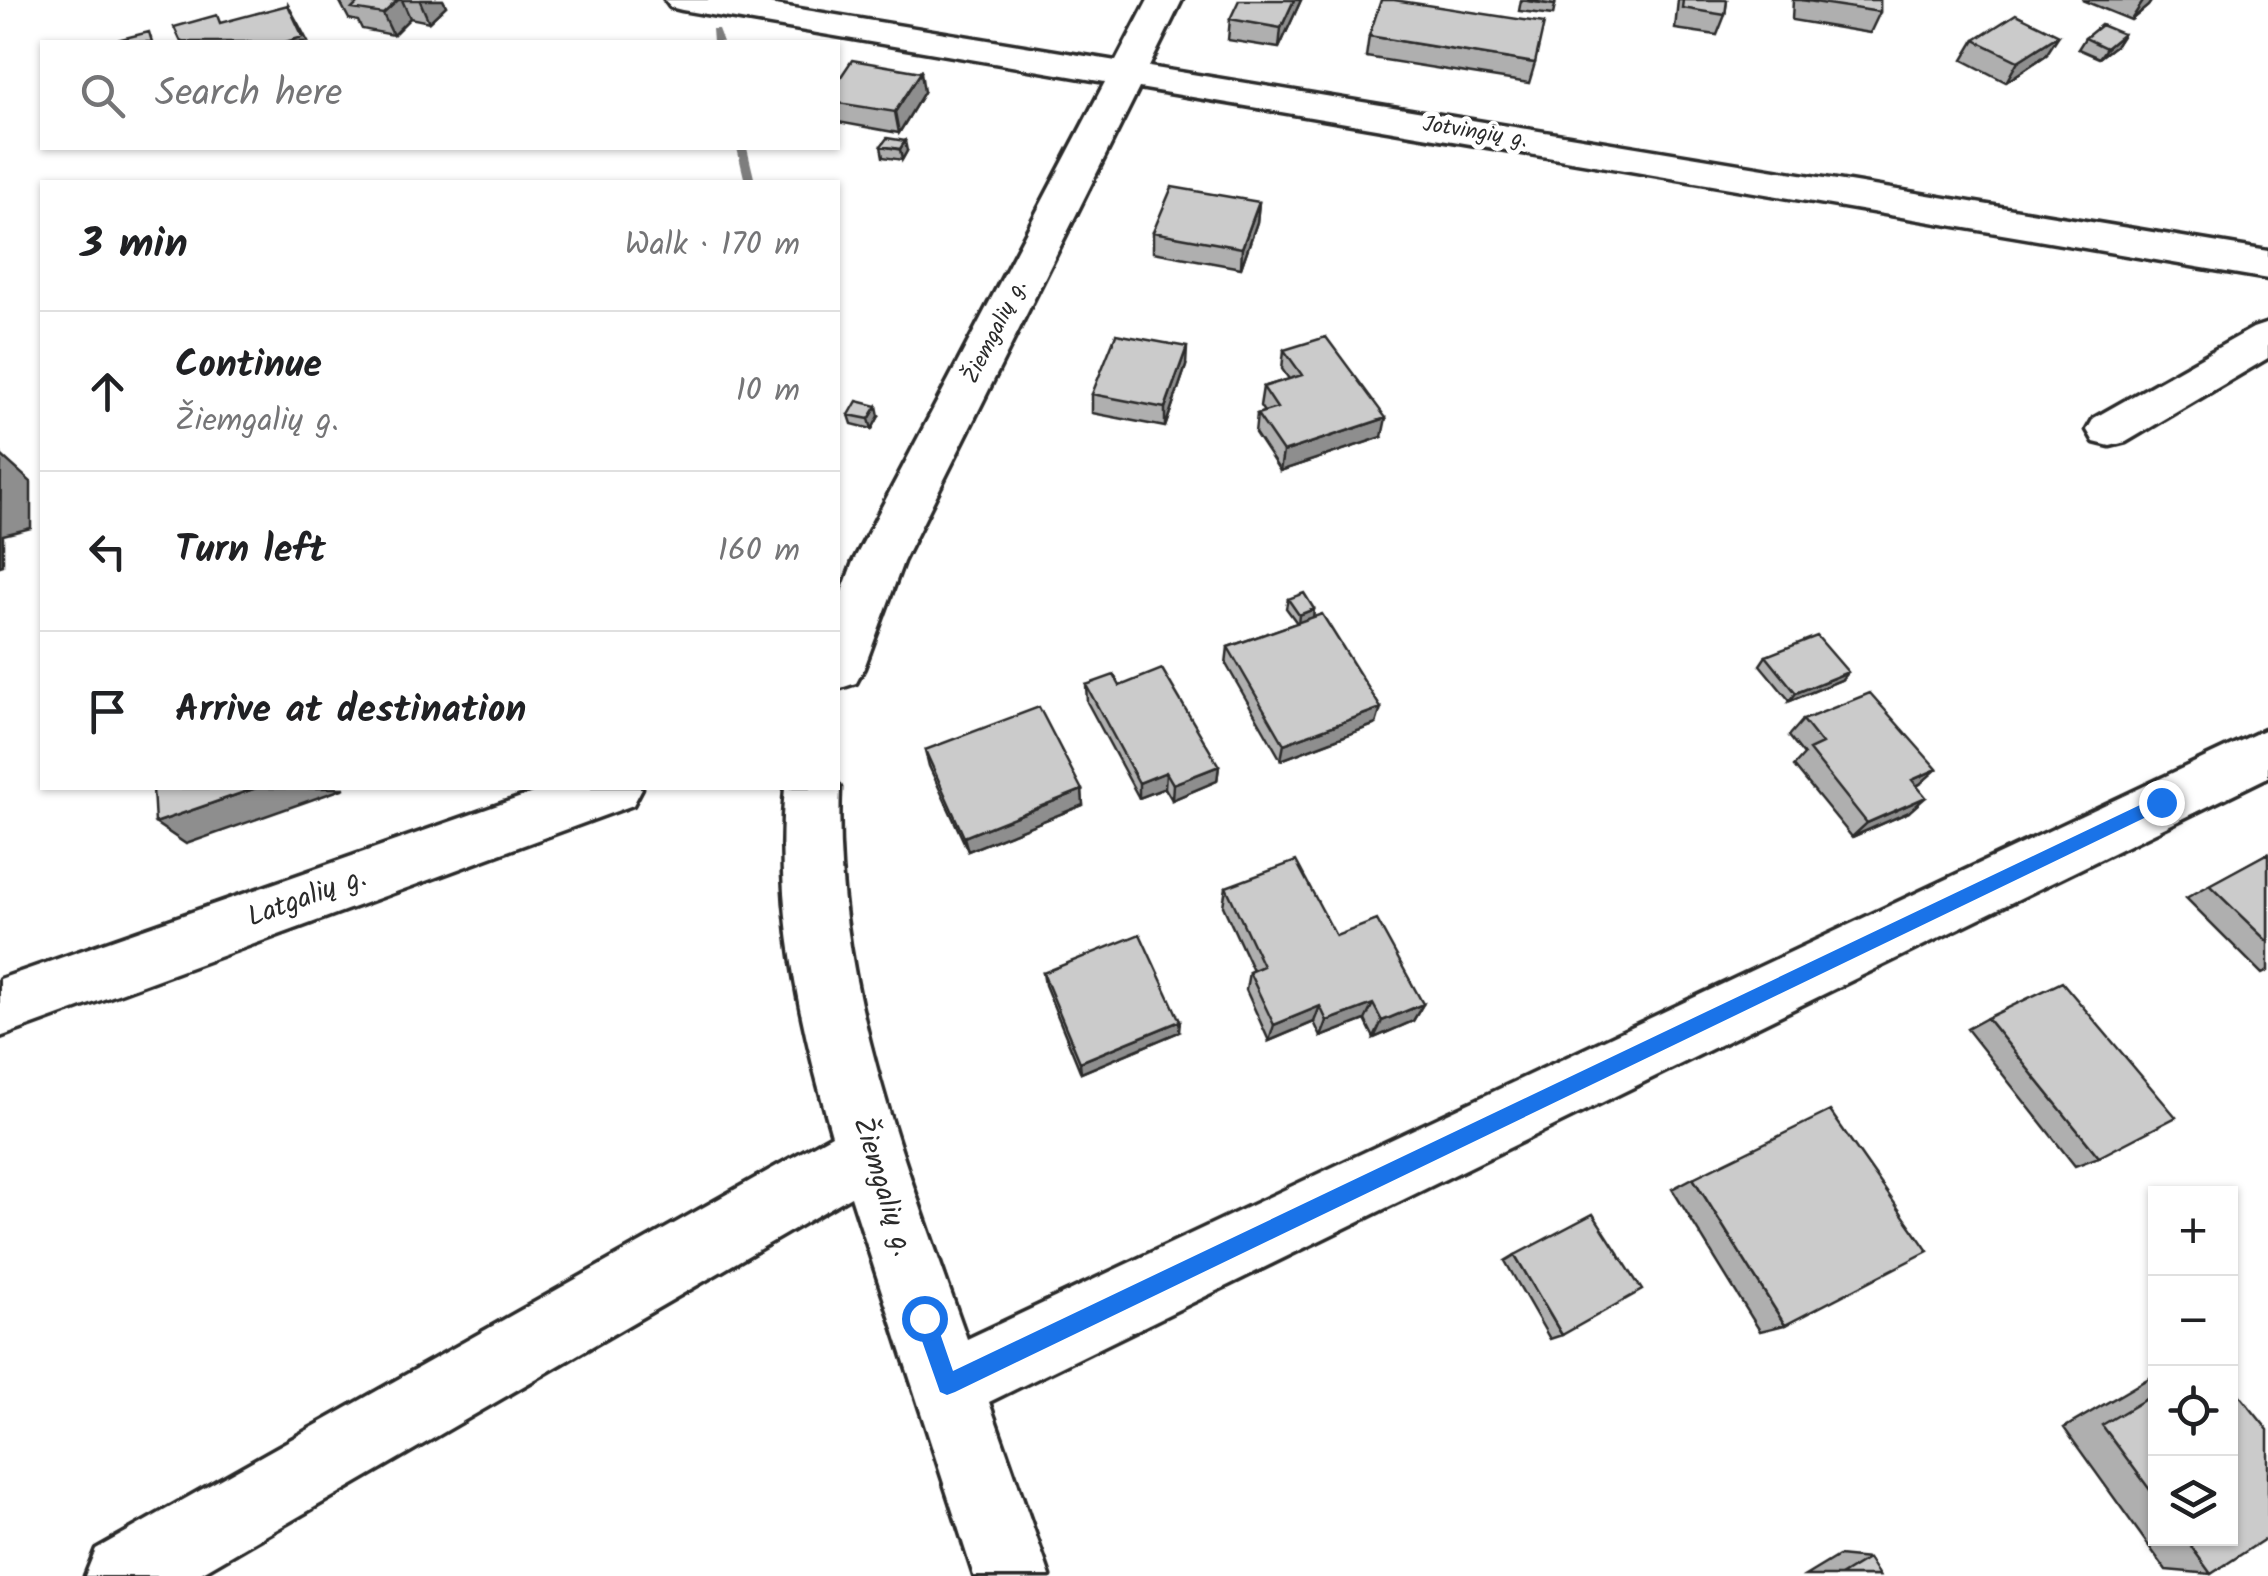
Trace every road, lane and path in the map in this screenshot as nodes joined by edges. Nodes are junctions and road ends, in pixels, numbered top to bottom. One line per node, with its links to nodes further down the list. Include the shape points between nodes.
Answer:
1 (682, 0): 3 (street, Jotvingių g.)
2 (1165, 0): 3 (street, Žiemgalių g.)
3 (1127, 75): 4 (street, Jotvingių g.); 7 (street, Žiemgalių g., via 878,562)
4 (2268, 265)
5 (2268, 338): 6 (street)
6 (2110, 430)
7 (840, 663)
8 (2268, 750): 13 (street)
9 (608, 790): 11 (street, Latgalių g.)
10 (812, 790): 12 (street, Žiemgalių g., via 816,943)
11 (0, 1008)
12 (868, 1150): 13 (street, Žiemgalių g.); 14 (street)
13 (947, 1385): 15 (street, Žiemgalių g.)
14 (123, 1576)
15 (1012, 1576)

